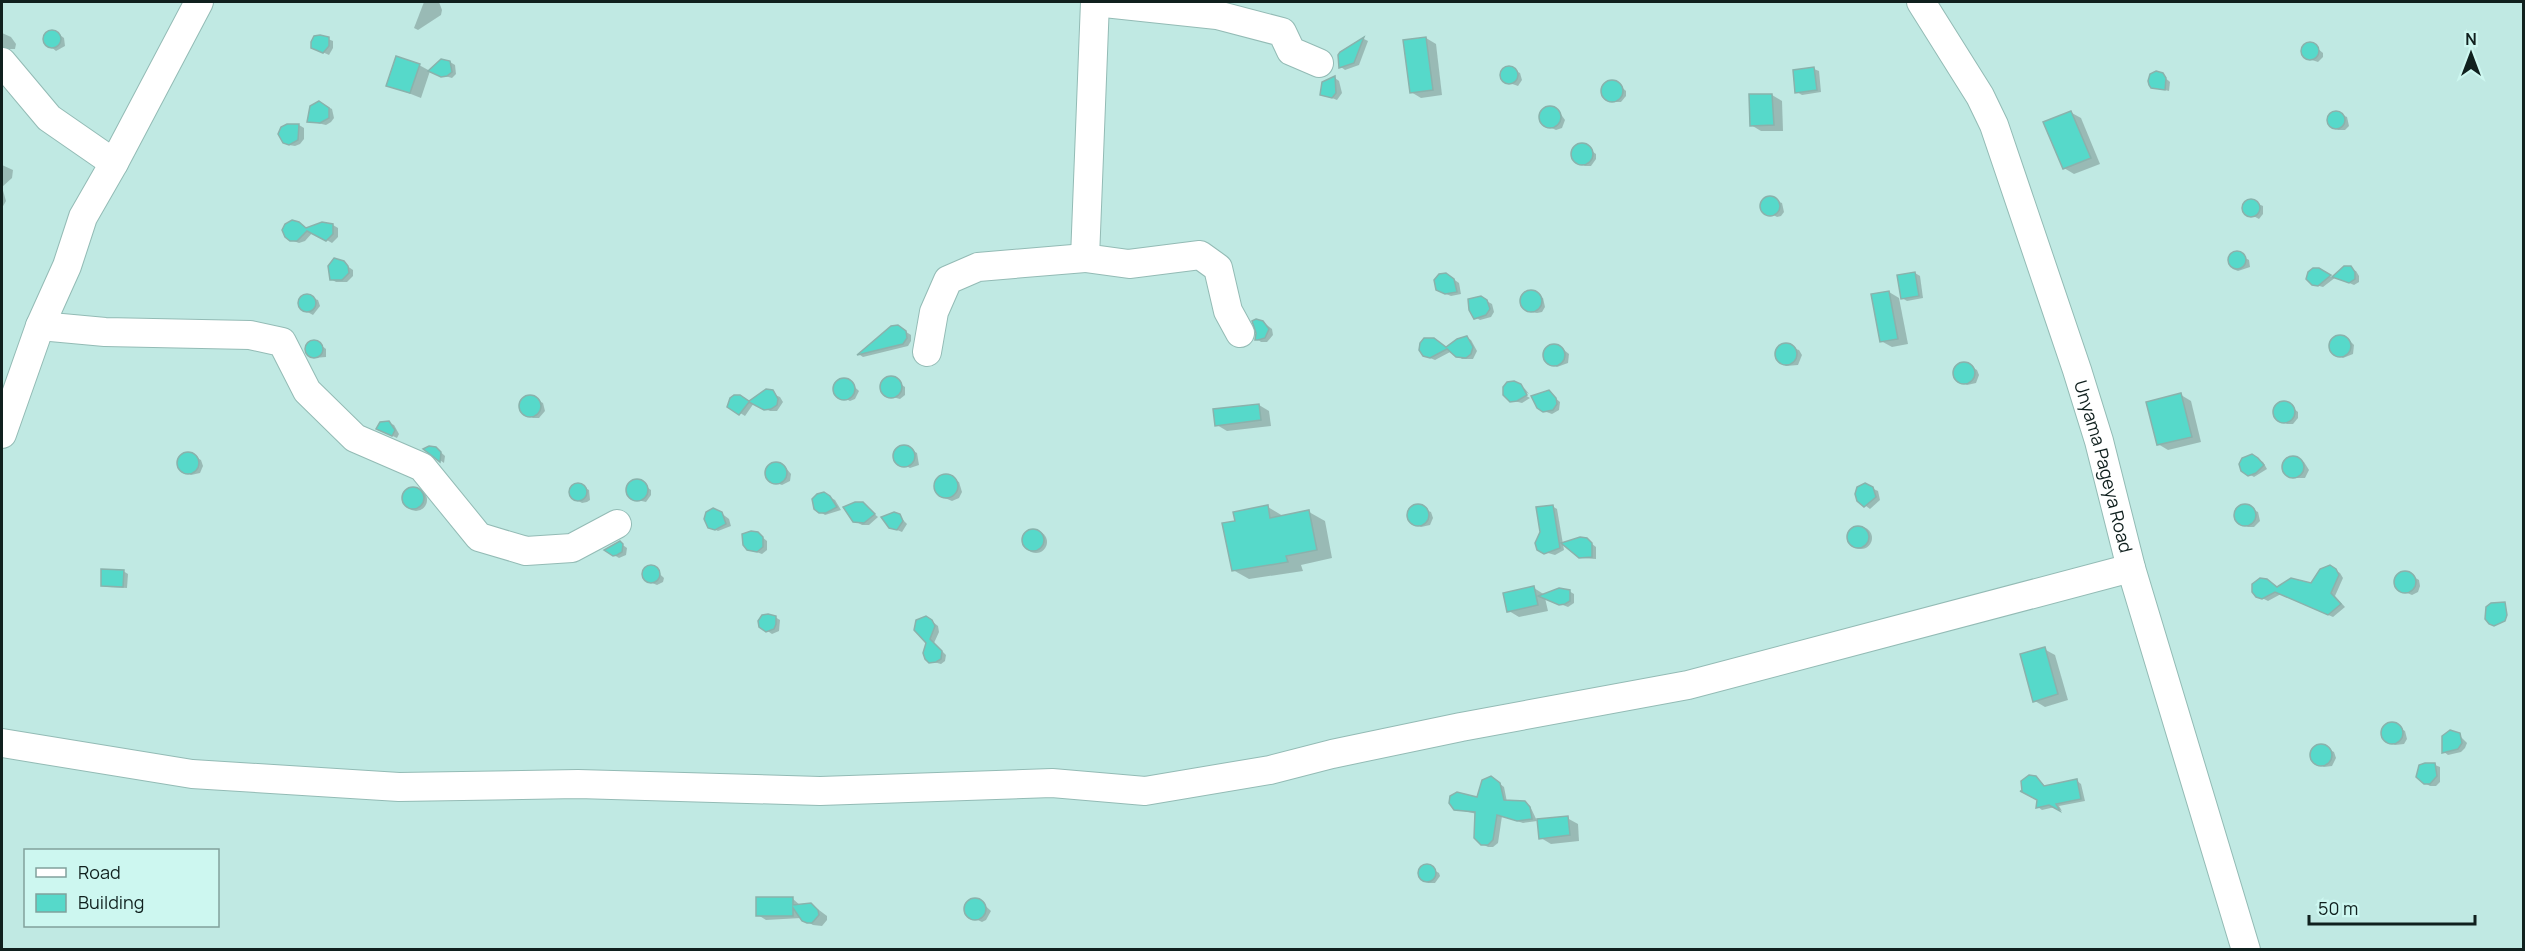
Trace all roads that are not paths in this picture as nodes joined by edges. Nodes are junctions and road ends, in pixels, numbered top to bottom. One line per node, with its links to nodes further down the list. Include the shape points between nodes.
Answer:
1 (199, 2): 6 (street)
2 (1095, 2): 5 (street, via 1217,15 1282,32 1291,51); 7 (street)
3 (1921, 2): 13 (street, Unyama Pageya Road, via 1994,125 2099,441)
4 (2, 62): 6 (street, via 50,118)
5 (1319, 63)
6 (114, 163): 8 (street, via 83,217 67,266)
7 (1085, 258): 9 (street, via 1129,264 1200,255 1218,268 1227,311); 10 (street, via 978,267 948,280 934,312)
8 (40, 326): 11 (street); 12 (street, via 105,332 250,334 282,342 307,391 355,438 422,467 479,537 526,551 572,548)
9 (1240, 333)
10 (927, 352)
11 (2, 434)
12 (617, 524)
13 (2131, 568): 14 (street, via 1688,685 1461,727 1270,770 1145,791 1052,783 820,791 578,784 399,787 192,774); 15 (street, Unyama Pageya Road)
14 (2, 743)
15 (2246, 950)

